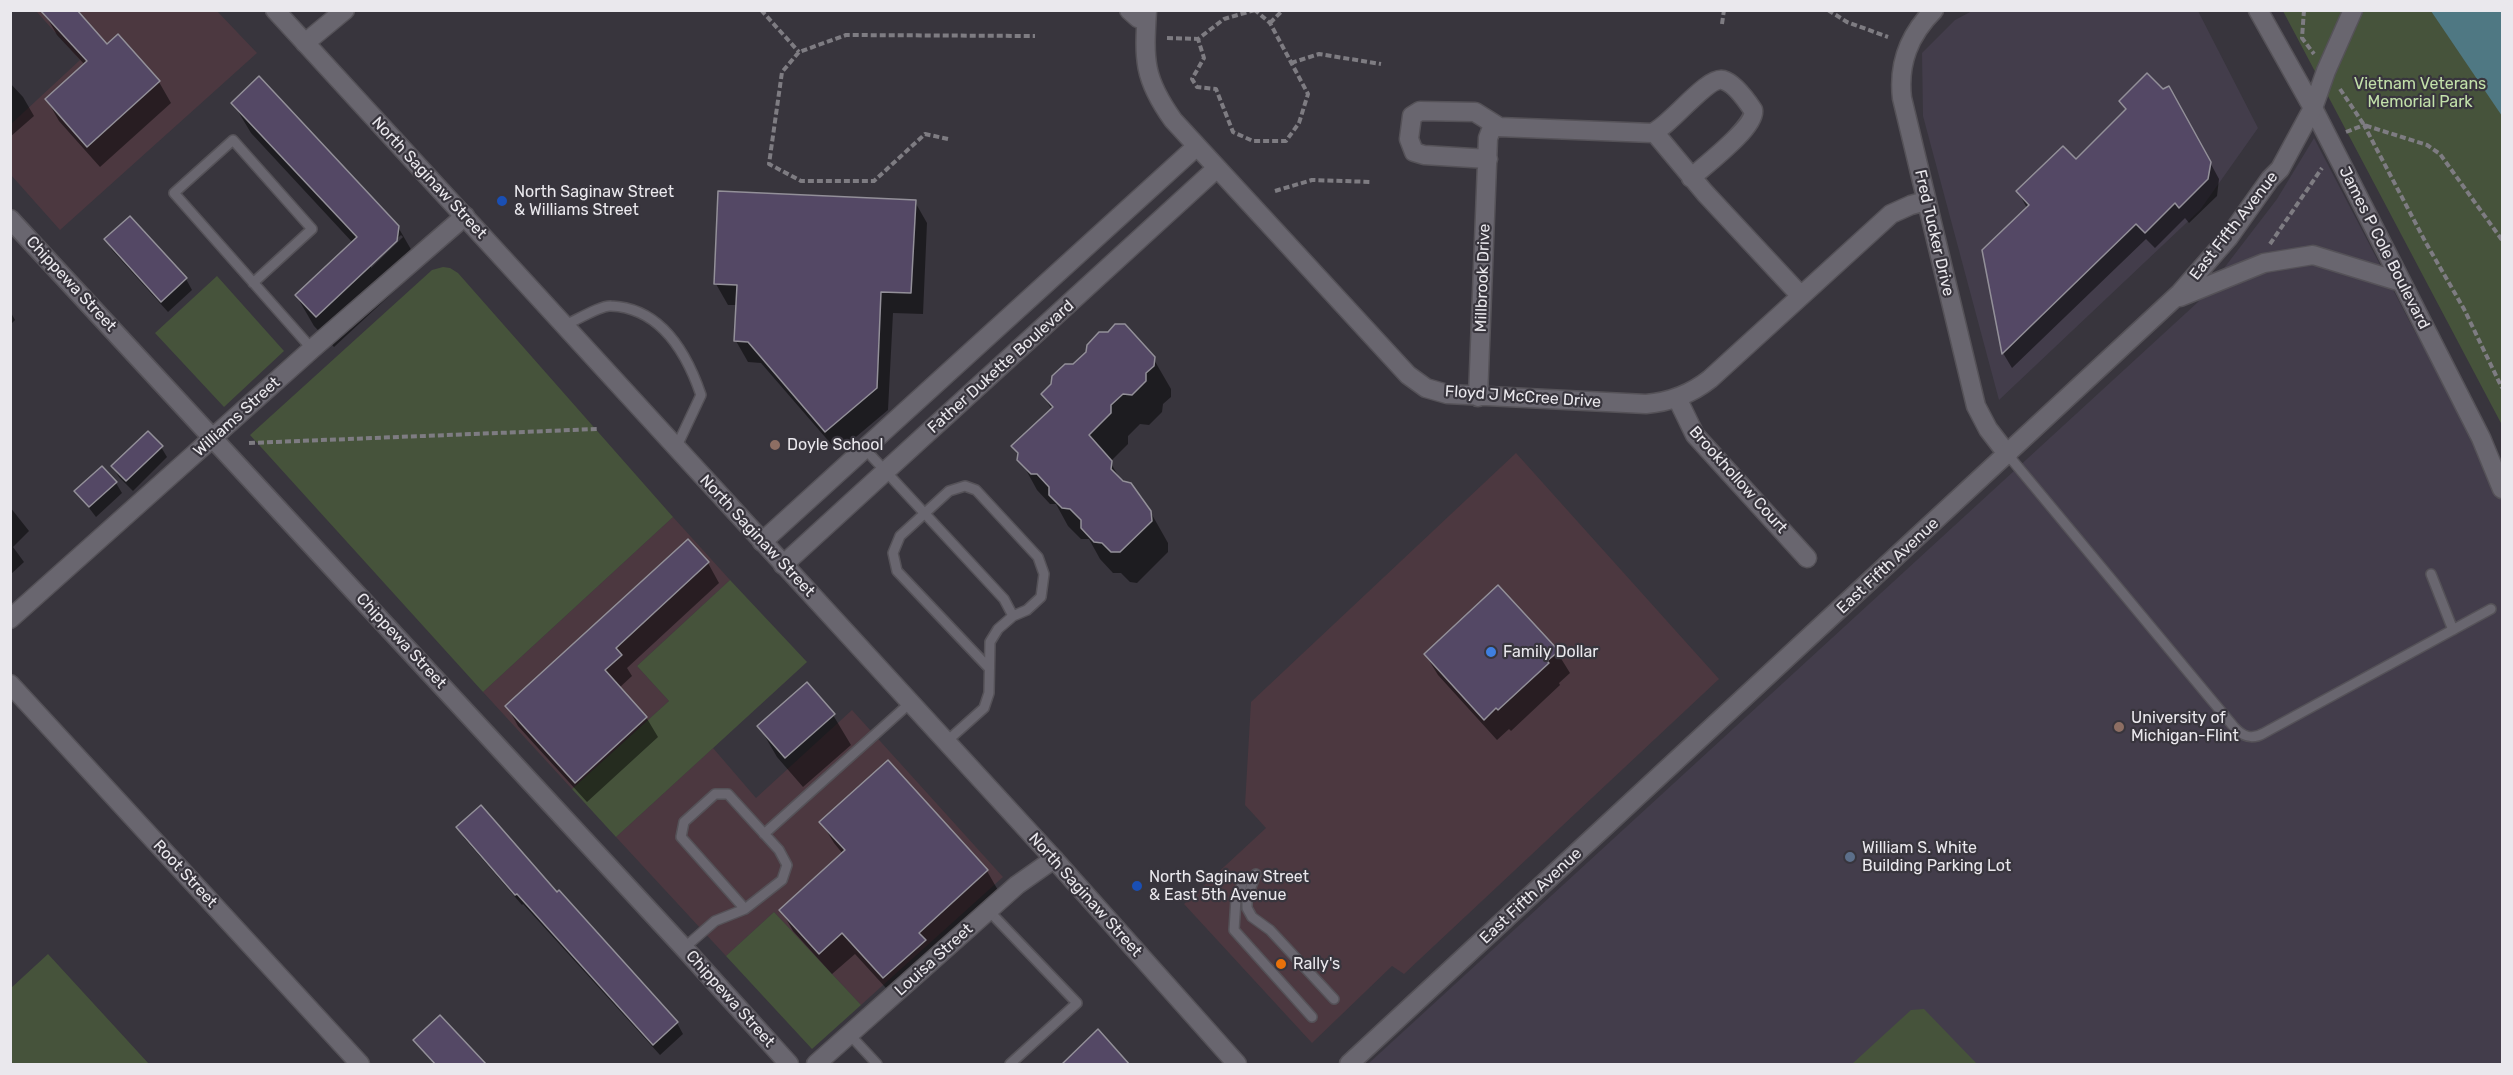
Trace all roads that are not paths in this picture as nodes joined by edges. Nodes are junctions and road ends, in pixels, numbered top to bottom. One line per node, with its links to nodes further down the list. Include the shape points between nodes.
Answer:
1 (275, 10): 8 (street, North Saginaw Street)
2 (345, 10): 8 (street)
3 (1129, 10): 7 (street, via 1138,18)
4 (1934, 10): 16 (street, Fred Tucker Drive, via 1911,40 1901,75 1902,99)
5 (2258, 10): 9 (street, James P Cole Boulevard)
6 (2353, 10): 9 (street, East Fifth Avenue)
7 (1147, 16): 12 (street, Floyd J McCree Drive, via 1145,61 1150,82 1164,108)
8 (305, 44): 17 (street, North Saginaw Street)
9 (2313, 108): 22 (street, James P Cole Boulevard); 25 (street, East Fifth Avenue, via 2280,169 2229,237)
10 (1493, 125): 11 (street); 13 (street, Millbrook Drive, via 1488,138); 13 (street, via 1479,113 1435,111 1415,113 1409,124 1409,145 1419,154)
11 (1654, 132): 15 (street); 15 (street, via 1718,80 1729,83 1750,106 1754,114 1750,123)
12 (1197, 146): 14 (street, Floyd J McCree Drive); 19 (street, Father Dukette Boulevard)
13 (1488, 159): 29 (street, Millbrook Drive)
14 (1217, 168): 20 (street, Father Dukette Boulevard); 29 (street, Floyd J McCree Drive, via 1408,375 1436,392)
15 (1691, 178): 24 (street)
16 (1926, 201): 24 (street, Floyd J McCree Drive, via 1891,214); 34 (street, Fred Tucker Drive, via 1976,406)
17 (465, 216): 27 (street, North Saginaw Street); 28 (street, Williams Street)
18 (10, 219): 31 (street, Chippewa Street)
19 (1100, 234): 20 (street); 21 (street, Father Dukette Boulevard)
20 (1120, 257): 26 (street, Father Dukette Boulevard)
21 (1047, 282): 26 (street); 33 (street, Father Dukette Boulevard)
22 (2402, 282): 25 (street, via 2313,255 2264,263); 36 (street, James P Cole Boulevard, via 2481,438)
23 (253, 283): 23 (lane, via 174,193 233,140 312,229); 28 (lane)
24 (1801, 296): 30 (street, Floyd J McCree Drive, via 1704,384)
25 (2173, 300): 34 (street, East Fifth Avenue)
26 (1068, 305): 35 (street, Father Dukette Boulevard)
27 (565, 325): 32 (street, North Saginaw Street); 32 (lane, via 610,305 643,314 674,339 690,365 701,395)
28 (312, 349): 31 (street, Williams Street)
29 (1478, 397): 30 (street, Floyd J McCree Drive, via 1646,404)
30 (1677, 398): 39 (street, Brookhollow Court, via 1689,429)
31 (213, 439): 44 (street, Williams Street); 56 (street, Chippewa Street)
32 (676, 448): 38 (street, North Saginaw Street)
33 (864, 448): 35 (lane); 38 (street, Father Dukette Boulevard)
34 (2008, 455): 45 (lane, via 2234,727 2246,736 2264,733); 66 (street, East Fifth Avenue)
35 (885, 470): 37 (lane); 40 (street, Father Dukette Boulevard)
36 (2502, 489)
37 (925, 513): 43 (lane, via 1004,599); 43 (lane, via 949,491 965,486 976,490 1038,557 1044,574 1041,597); 46 (lane, via 900,536 893,554 897,571)
38 (762, 542): 40 (street, North Saginaw Street)
39 (1808, 558)
40 (783, 565): 48 (street, North Saginaw Street)
41 (2431, 574): 45 (lane)
42 (2491, 609): 45 (lane)
43 (1013, 616): 46 (lane, via 990,642)
44 (10, 619)
45 (2453, 630)
46 (988, 667): 49 (lane, via 989,693 984,708)
47 (10, 684): 60 (street, Root Street)
48 (910, 703): 49 (street, North Saginaw Street); 50 (lane)
49 (946, 742): 51 (street, North Saginaw Street)
50 (764, 834): 54 (lane, via 787,865 782,880); 54 (lane, via 728,794 715,794 684,822 681,837)
51 (1054, 859): 55 (street, Louisa Street); 65 (street, North Saginaw Street)
52 (1256, 874): 57 (lane, via 1247,898 1252,917 1270,930)
53 (1242, 885): 58 (lane, via 1236,899 1234,930)
54 (745, 909): 56 (lane, via 715,921)
55 (989, 911): 59 (street, Louisa Street); 64 (lane, via 1077,1003)
56 (684, 948): 61 (street, Chippewa Street)
57 (1334, 999)
58 (1312, 1017)
59 (850, 1035): 62 (street, Louisa Street); 63 (lane)
60 (360, 1065)
61 (789, 1065)
62 (816, 1065)
63 (877, 1065)
64 (1010, 1065)
65 (1237, 1065)
66 (1349, 1065)

